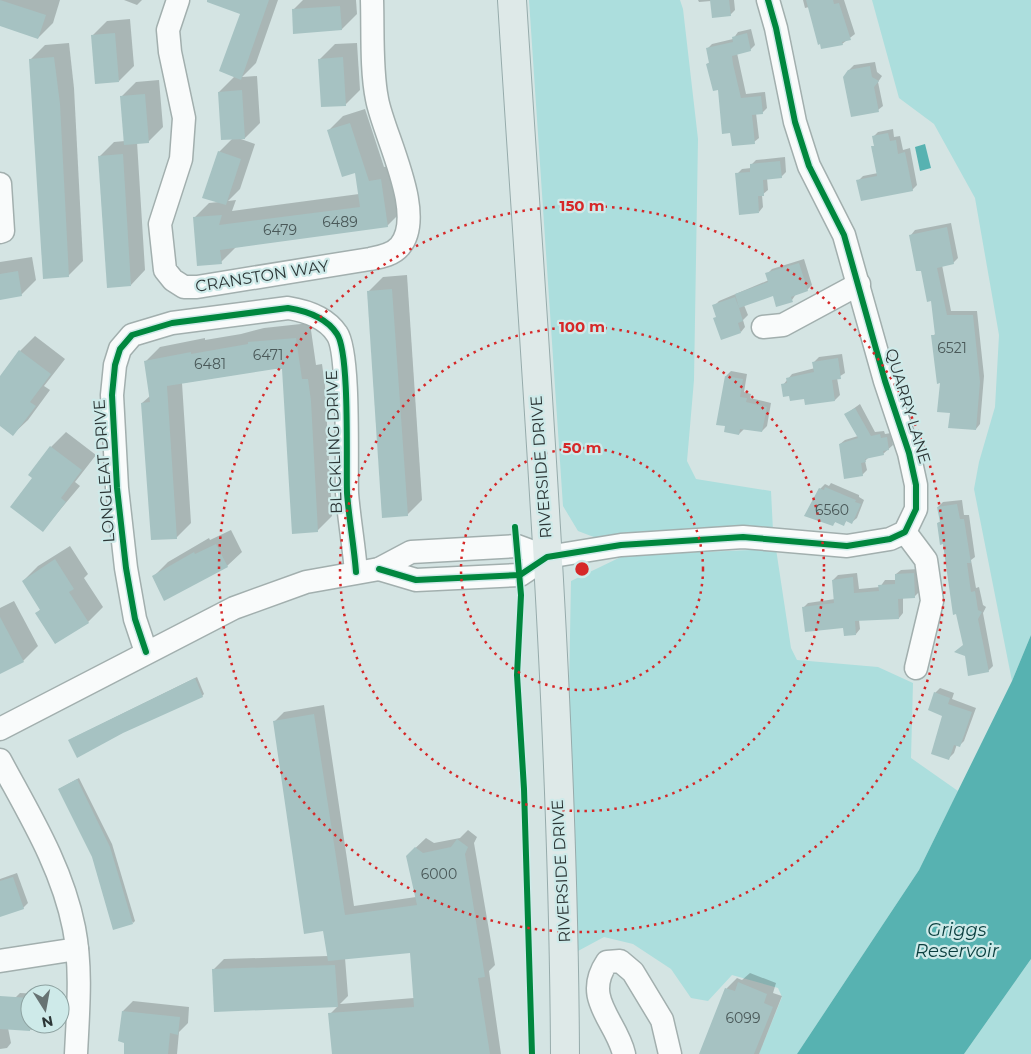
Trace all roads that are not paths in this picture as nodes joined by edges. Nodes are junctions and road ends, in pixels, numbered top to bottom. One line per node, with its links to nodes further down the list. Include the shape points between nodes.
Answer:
1 (178, 0): 2 (street, CRANSTON WAY, via 168,30 184,118 182,151 160,224 166,270 184,287 197,288 370,260 386,256 400,246 408,220 402,171 376,98)
2 (372, 0)
3 (512, 0): 11 (main road, RIVERSIDE DRIVE)
4 (768, 0): 7 (street, QUARRY LANE, via 795,122 810,166 844,235)
5 (0, 184): 6 (street, via 3,231)
6 (0, 232)
7 (859, 284): 9 (street, via 783,325); 10 (street, QUARRY LANE, via 916,484 916,509)
8 (321, 318): 12 (street, BLICKLING DRIVE, via 338,335 344,357 348,495); 13 (street, LONGLEAT DRIVE, via 288,308 172,323 132,335 120,349 112,395 117,488 127,576 135,619)
9 (763, 326)
10 (905, 532): 11 (street, via 890,539 848,546 743,537 621,546); 14 (street, via 926,560 932,601)
11 (547, 557): 12 (street, via 517,546 411,552 379,569); 20 (main road, RIVERSIDE DRIVE, via 565,952)
12 (356, 572): 13 (street, via 306,582 234,608)
13 (146, 652): 15 (street)
14 (916, 668)
15 (0, 729)
16 (0, 760): 17 (street, via 56,869 66,896)
17 (77, 949): 18 (street); 19 (street)
18 (0, 960)
19 (76, 1054)
20 (565, 1054)
21 (624, 1054): 22 (street, via 622,1044 603,1014 598,988 599,974 607,962 620,961 633,972 662,1020)
22 (670, 1054)

